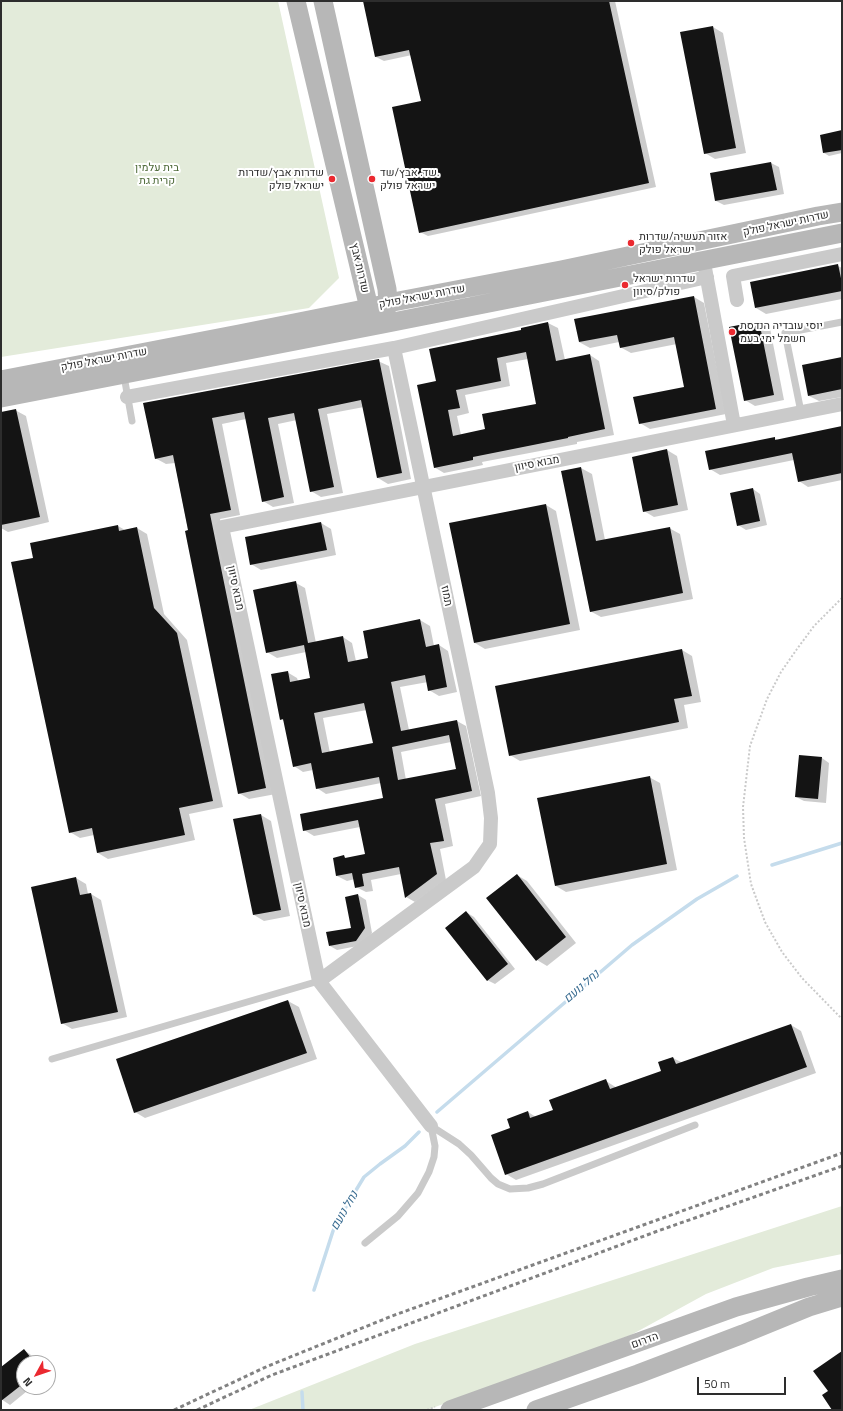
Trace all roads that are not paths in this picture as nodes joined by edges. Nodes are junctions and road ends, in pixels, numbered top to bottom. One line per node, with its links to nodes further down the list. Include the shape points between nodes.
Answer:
1 (296, 1): 10 (street, שדרות אבץ)
2 (323, 1): 9 (street, שדרות אבץ)
3 (842, 212): 5 (street, שדרות ישראל פולק)
4 (842, 233): 7 (street, שדרות ישראל פולק)
5 (700, 242): 7 (street); 9 (street, שדרות ישראל פולק)
6 (842, 254): 8 (street, via 733,276)
7 (705, 269): 12 (street, שדרות ישראל פולק); 13 (street); 21 (street)
8 (738, 300)
9 (388, 303): 10 (street, שדרות ישראל פולק); 12 (street, שדרות אבץ)
10 (362, 304): 12 (street, שדרות אבץ); 14 (street, שדרות ישראל פולק)
11 (842, 322): 19 (lane, via 785,334)
12 (383, 324): 14 (street, שדרות ישראל פולק)
13 (394, 348): 16 (street); 22 (street, תמוז)
14 (122, 366): 15 (street, שדרות ישראל פולק); 16 (lane); 17 (street, שדרות ישראל פולק)
15 (1, 380)
16 (127, 397): 20 (lane)
17 (1, 398)
18 (842, 404): 19 (street, מבוא סיוון)
19 (801, 412): 21 (street, מבוא סיוון)
20 (132, 421)
21 (734, 425): 22 (street, מבוא סיוון)
22 (423, 487): 23 (street, תמוז, via 488,793 491,818 490,844 474,867); 23 (street, מבוא סיוון, via 222,527)
23 (319, 981): 24 (lane); 26 (street, מבוא סיוון)
24 (52, 1059)
25 (695, 1125): 26 (lane, via 543,1184 510,1190 491,1178 459,1144)
26 (431, 1126): 27 (lane, via 435,1146 434,1157 418,1193 398,1216)
27 (365, 1243)
28 (842, 1279): 30 (street, הדרום, via 736,1307)
29 (842, 1297): 31 (street, via 809,1307)
30 (450, 1410)
31 (536, 1410)

